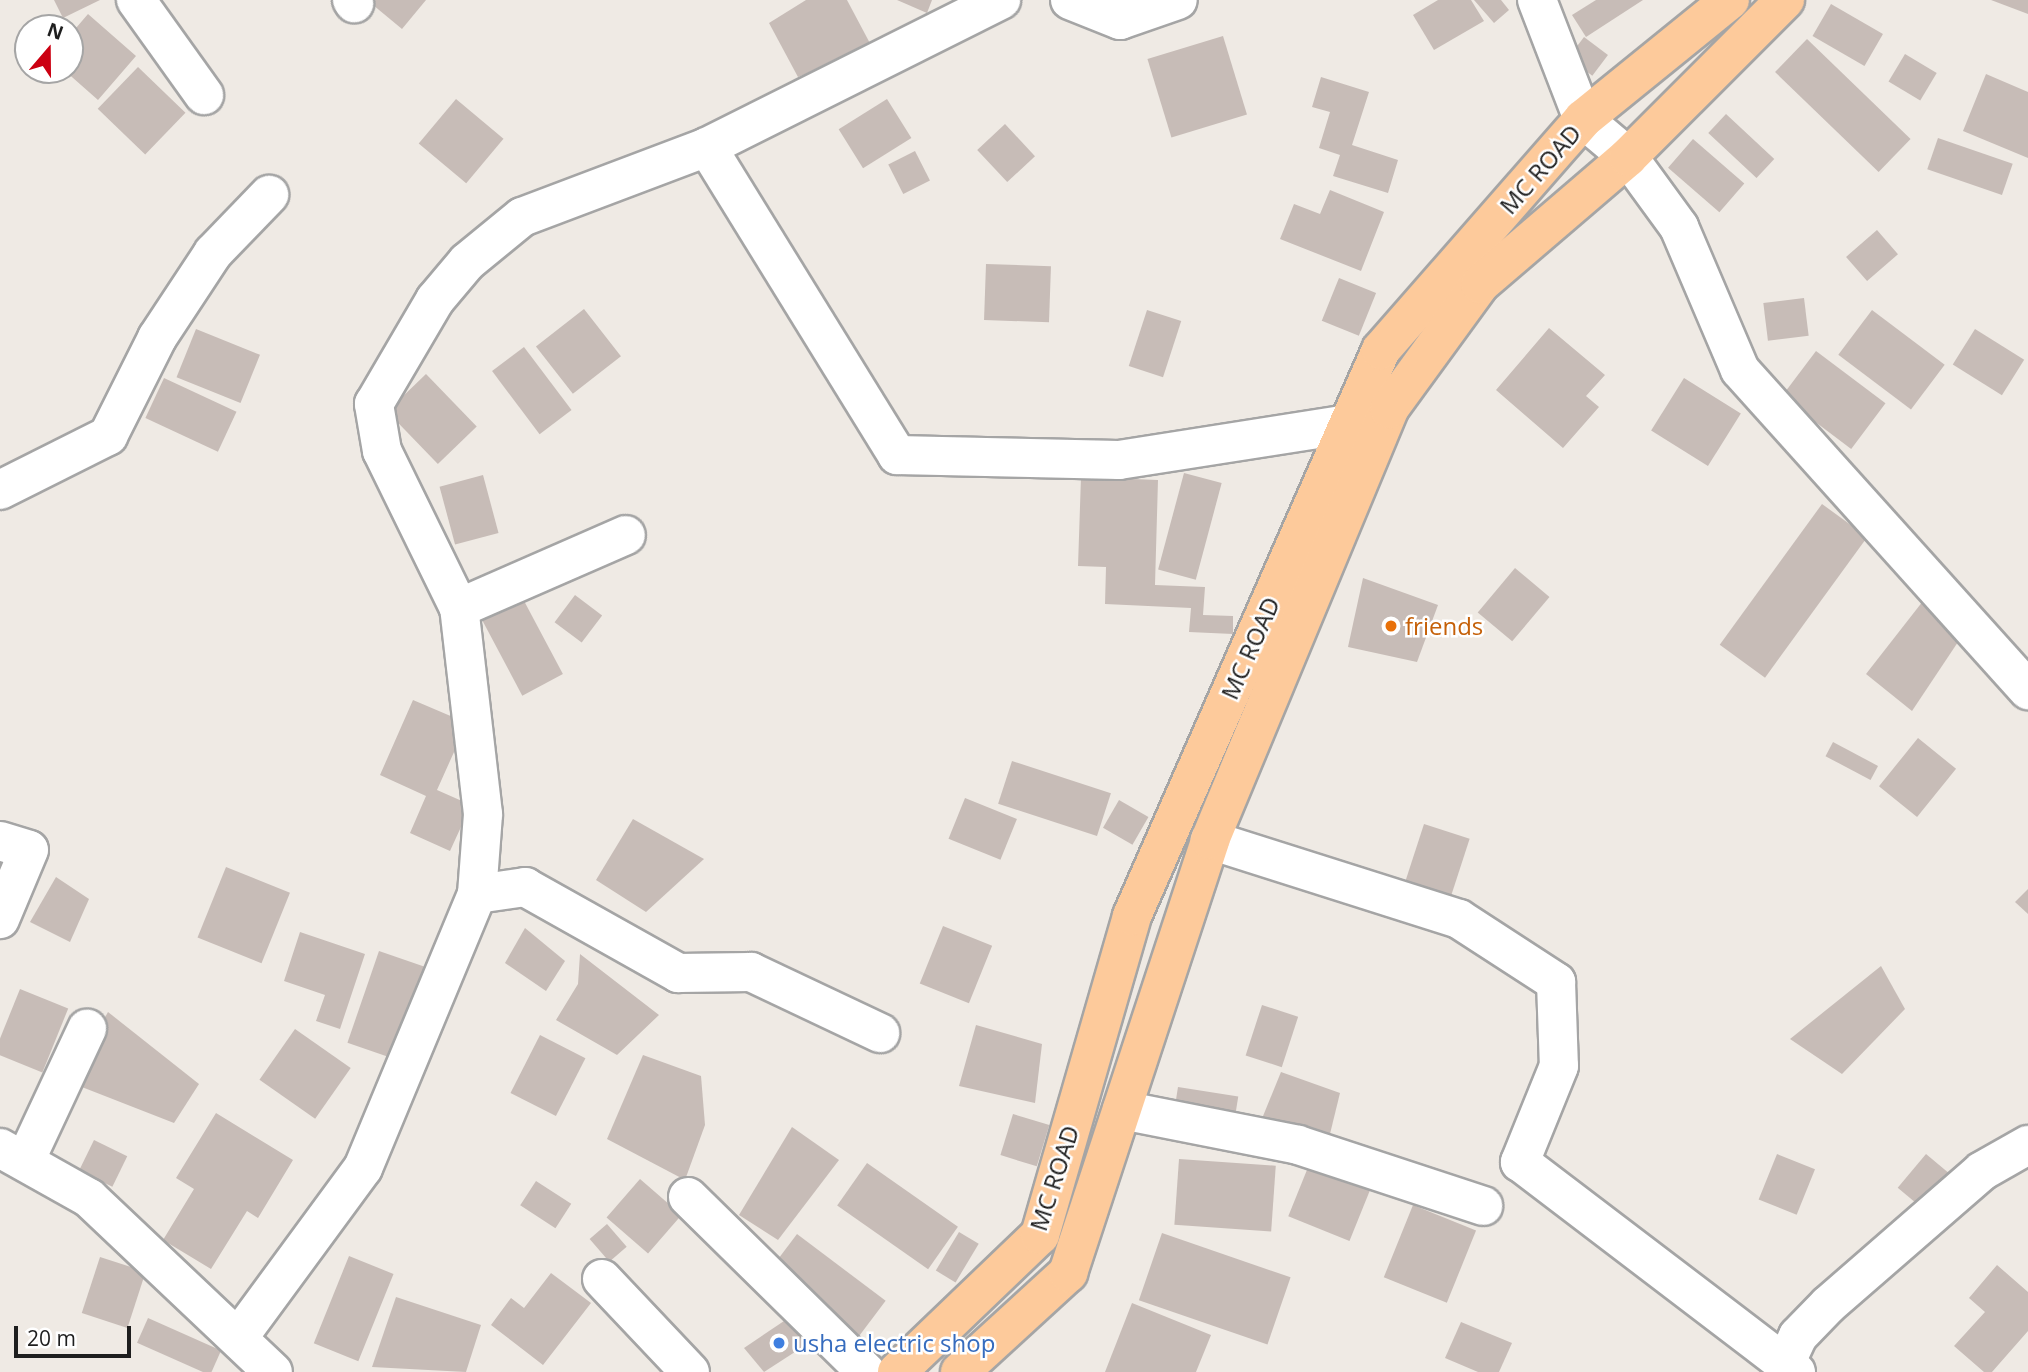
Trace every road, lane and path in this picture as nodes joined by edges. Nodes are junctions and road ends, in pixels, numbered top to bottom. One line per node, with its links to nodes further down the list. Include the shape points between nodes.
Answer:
1 (136, 0): 8 (street)
2 (1001, 0): 10 (street)
3 (1070, 0): 4 (street, via 1120,20)
4 (1178, 0)
5 (1537, 0): 9 (street)
6 (1730, 0): 9 (main road, MC ROAD)
7 (1785, 0): 11 (main road, MC ROAD)
8 (204, 96)
9 (1583, 119): 11 (street); 13 (main road, MC ROAD, via 1381,350)
10 (707, 147): 13 (street, via 897,456 973,462 1119,460); 16 (street, via 522,216 467,262 435,300 374,404 382,451)
11 (1628, 157): 17 (street, via 1679,227 1740,370); 18 (main road, MC ROAD, via 1480,285 1389,409)
12 (269, 195): 14 (street, via 213,253 157,338 108,436)
13 (1348, 424): 35 (main road, MC ROAD, via 1132,916 1040,1235)
14 (0, 491)
15 (626, 535): 16 (street)
16 (459, 608): 20 (street, via 483,814)
17 (2028, 690)
18 (1210, 840): 24 (main road, MC ROAD); 31 (street, via 1459,919 1556,982 1559,1066 1520,1162)
19 (0, 841): 21 (street, via 29,850)
20 (478, 894): 23 (street, via 525,887 678,973 751,972); 30 (street, via 363,1168)
21 (0, 919)
22 (87, 1029): 26 (street)
23 (880, 1033)
24 (1122, 1110): 28 (street, via 1298,1145); 36 (main road, MC ROAD, via 1068,1273)
25 (2028, 1145): 31 (street, via 1982,1171 1828,1305 1797,1336)
26 (13, 1153): 30 (street, via 89,1198)
27 (688, 1197): 34 (street)
28 (1483, 1206)
29 (601, 1279): 33 (street)
30 (237, 1338): 32 (street)
31 (1790, 1368)
32 (273, 1372)
33 (690, 1372)
34 (866, 1372)
35 (897, 1372)
36 (960, 1372)

